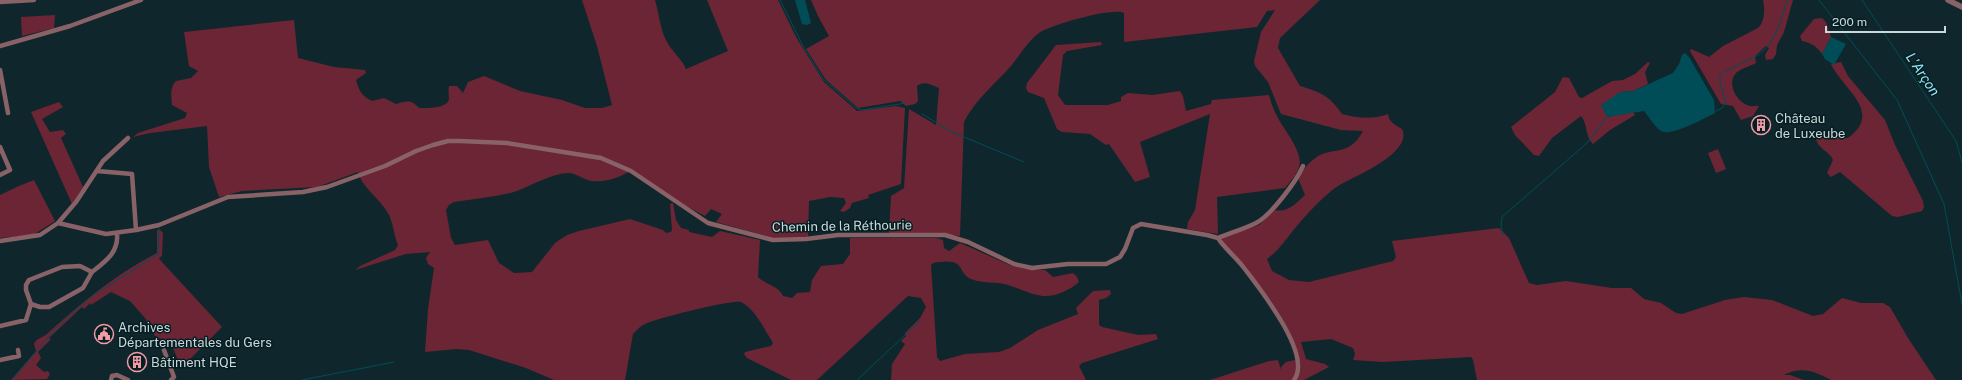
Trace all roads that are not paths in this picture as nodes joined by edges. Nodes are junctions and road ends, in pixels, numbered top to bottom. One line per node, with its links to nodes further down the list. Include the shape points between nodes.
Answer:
1 (34, 0): 4 (street)
2 (140, 0): 6 (street, via 70,26)
3 (1948, 0): 5 (street)
4 (0, 2)
5 (1962, 7)
6 (0, 46)
7 (0, 70): 8 (street)
8 (8, 113)
9 (128, 138): 12 (street)
10 (0, 147): 13 (street, via 10,170)
11 (1303, 166): 17 (street, via 1263,218)
12 (97, 170): 14 (street, via 76,202); 15 (street, via 132,174)
13 (0, 174)
14 (58, 223): 16 (street, Chemin de la Réthourie, via 96,232); 18 (street, via 40,235)
15 (136, 230): 16 (street, Chemin de la Réthourie); 17 (street, Chemin de la Réthourie, via 159,225 228,197 303,192 327,187 385,166 421,149 448,141 460,141 506,143 601,158 631,172 708,223 769,239 838,235 945,235 968,242 1014,264 1032,268 1064,264 1106,264 1120,257 1130,231 1141,224)
16 (117, 233): 19 (street, via 116,249)
17 (1218, 238): 28 (street, via 1243,267 1283,324 1298,360 1299,371)
18 (0, 241)
19 (92, 272): 20 (street, via 83,288 49,307); 20 (street, via 80,266 62,266 29,280 26,290)
20 (31, 304): 21 (street, via 26,320)
21 (0, 326)
22 (18, 350): 24 (street, via 19,356)
23 (164, 350): 27 (street, via 174,377)
24 (0, 360)
25 (111, 380): 26 (street, via 112,376 116,375)
26 (128, 380)
27 (171, 380)
28 (1294, 380)

